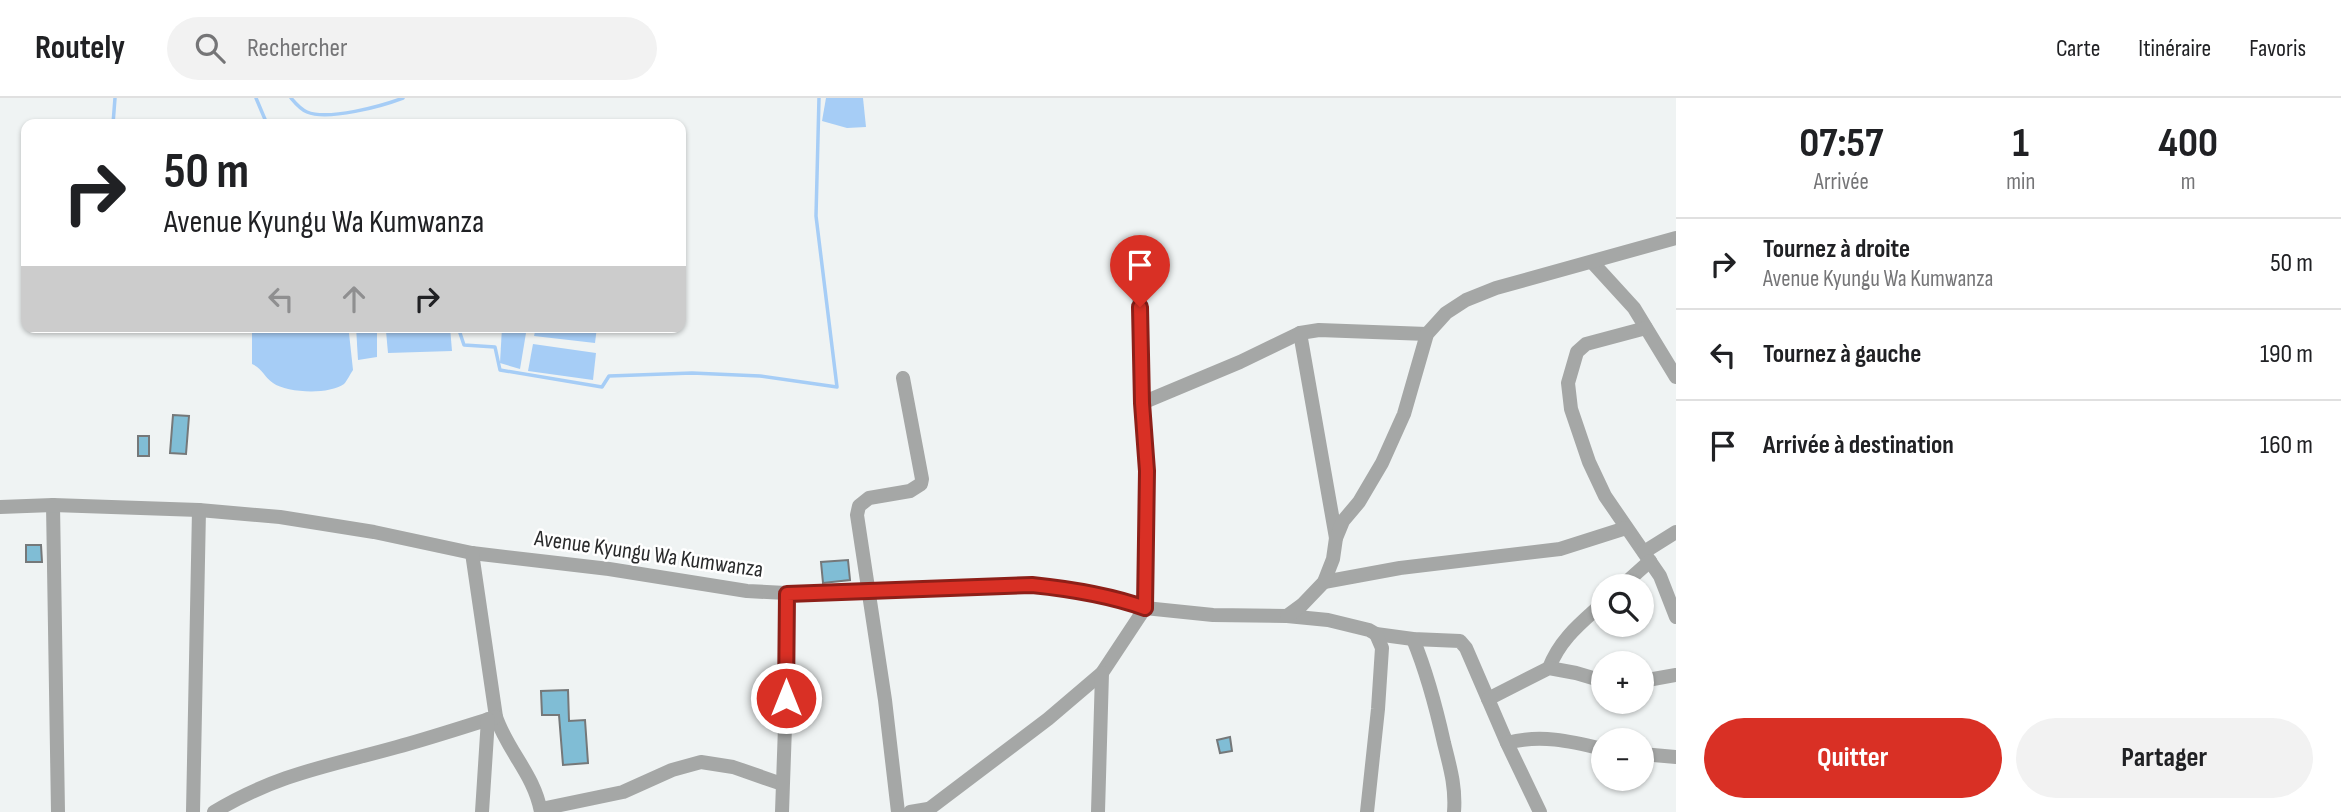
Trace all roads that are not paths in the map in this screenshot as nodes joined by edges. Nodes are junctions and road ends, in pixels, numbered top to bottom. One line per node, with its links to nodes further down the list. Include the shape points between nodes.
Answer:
1 (1676, 237): 2 (street)
2 (1592, 262): 4 (street); 6 (street, via 1466,300)
3 (1139, 284): 9 (street)
4 (1646, 328): 7 (street); 13 (street, via 1586,344 1577,352 1569,383 1571,409 1589,463)
5 (1300, 333): 6 (street); 9 (street); 15 (street)
6 (1427, 334): 15 (street, via 1404,414 1382,463)
7 (1676, 377)
8 (903, 378): 20 (street, via 922,479 919,488 869,498 859,506)
9 (1142, 403): 22 (street, via 1147,471)
10 (53, 505): 11 (street, Avenue Kyungu Wa Kumwanza); 12 (street, Avenue Kyungu Wa Kumwanza); 42 (street)
11 (0, 507)
12 (199, 510): 16 (street, Avenue Kyungu Wa Kumwanza, via 280,517); 43 (street)
13 (1626, 528): 17 (street); 19 (street, via 1560,549)
14 (1676, 532): 17 (street)
15 (1336, 538): 19 (street)
16 (472, 553): 21 (street, Avenue Kyungu Wa Kumwanza); 34 (street)
17 (1647, 556): 18 (street); 25 (street)
18 (1632, 574)
19 (1324, 582): 24 (street)
20 (870, 592): 21 (street, Avenue Kyungu Wa Kumwanza); 22 (street, Avenue Kyungu Wa Kumwanza, via 1032,585); 47 (street)
21 (787, 594): 39 (street)
22 (1145, 608): 24 (street, Avenue Kyungu Wa Kumwanza); 29 (street)
23 (1591, 614): 28 (street, via 1566,636)
24 (1287, 616): 26 (street, Avenue Kyungu Wa Kumwanza, via 1328,620)
25 (1676, 617)
26 (1376, 634): 27 (street, Avenue Kyungu Wa Kumwanza); 50 (street, via 1382,648)
27 (1413, 639): 33 (street, Avenue Kyungu Wa Kumwanza, via 1460,641); 51 (street, via 1437,706 1454,782)
28 (1549, 668): 31 (street); 33 (street)
29 (1102, 673): 41 (street); 49 (street)
30 (1676, 675): 32 (street)
31 (1591, 677)
32 (1654, 679)
33 (1488, 699): 35 (street)
34 (492, 718): 40 (street, via 531,779); 44 (street, via 307,770 250,792); 45 (street)
35 (1507, 743): 36 (street, via 1546,738); 52 (street)
36 (1591, 747)
37 (1654, 755): 38 (street)
38 (1676, 757)
39 (782, 784): 40 (street, via 733,767 701,762 623,792); 46 (street)
40 (541, 811)
41 (926, 811): 48 (street)
42 (58, 812)
43 (193, 812)
44 (215, 812)
45 (482, 812)
46 (782, 812)
47 (898, 812)
48 (910, 812)
49 (1098, 812)
50 (1367, 812)
51 (1454, 812)
52 (1541, 812)

